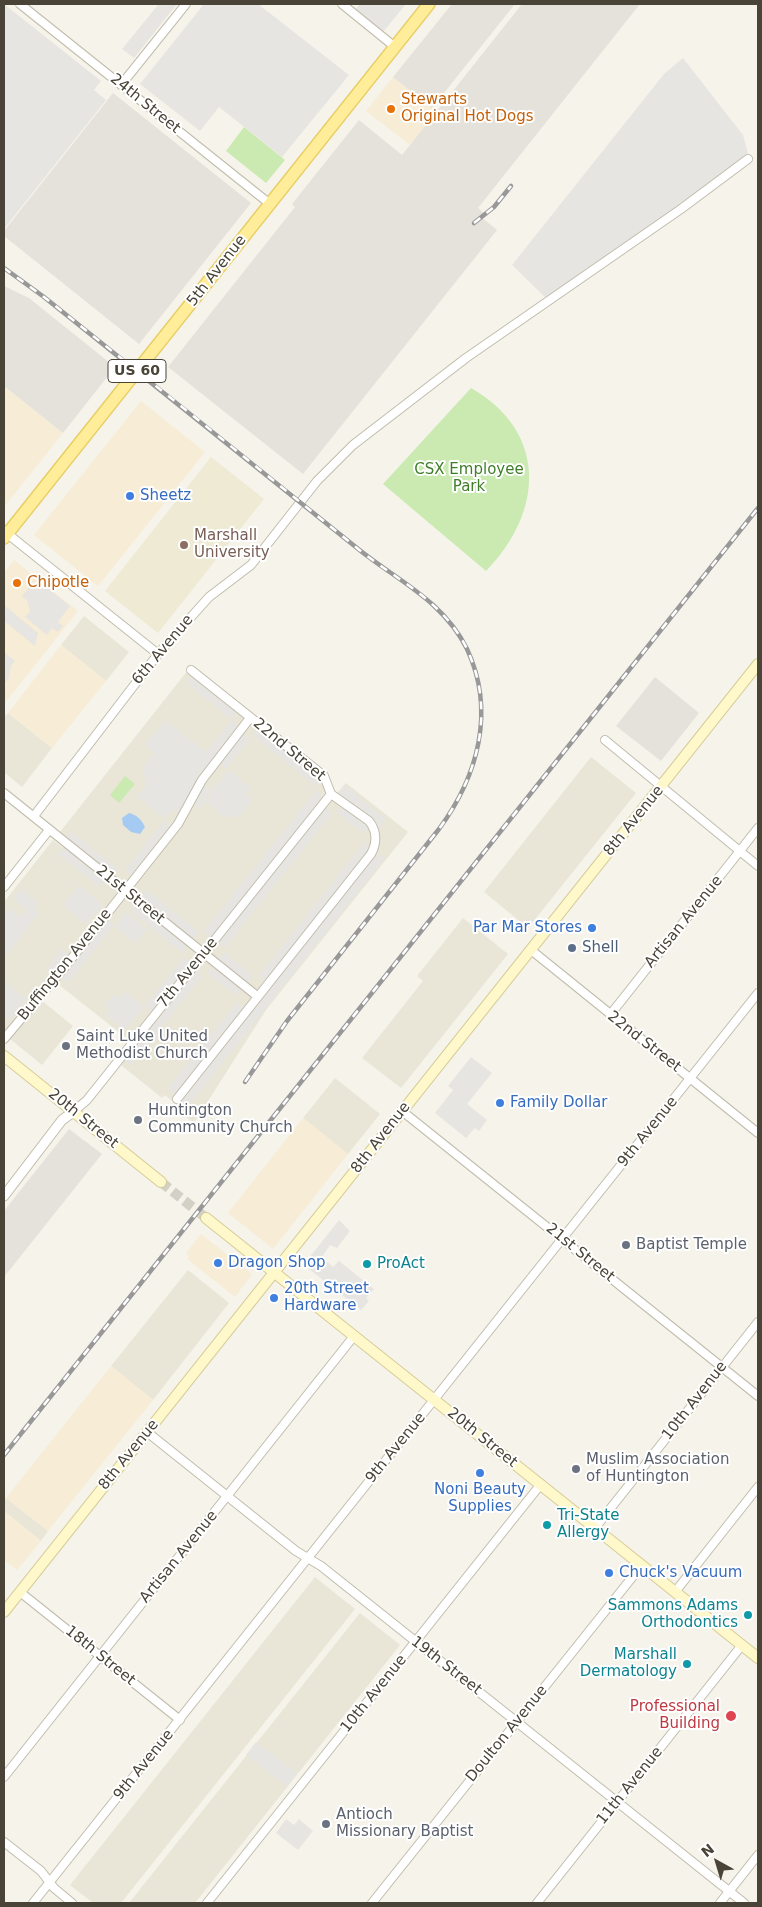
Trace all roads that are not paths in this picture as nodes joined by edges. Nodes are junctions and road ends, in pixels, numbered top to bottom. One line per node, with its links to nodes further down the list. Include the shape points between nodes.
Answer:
1 (20, 4): 6 (street, 24th Street)
2 (186, 4): 6 (street)
3 (342, 4): 5 (street)
4 (429, 4): 5 (main road, 5th Avenue / US 60)
5 (395, 46): 8 (main road, 5th Avenue / US 60)
6 (121, 85): 8 (street, 24th Street)
7 (748, 159): 10 (street, 6th Avenue, via 430,384 353,445 304,496 251,565 209,597)
8 (270, 204): 9 (main road, 5th Avenue / US 60)
9 (5, 535): 10 (street)
10 (158, 654): 18 (street, 6th Avenue)
11 (758, 664): 15 (main road, 8th Avenue)
12 (191, 670): 13 (street, 22nd Street)
13 (250, 718): 17 (street, 22nd Street, via 324,776); 24 (street, Buffington Avenue, via 202,780 178,824)
14 (605, 740): 15 (street)
15 (662, 786): 21 (street); 25 (main road, 8th Avenue)
16 (4, 793): 18 (street, 21st Street)
17 (331, 794): 26 (street, 7th Avenue); 28 (street, 22nd Street, via 372,825 376,836 371,854)
18 (34, 816): 20 (street, 21st Street)
19 (758, 828): 21 (street, Artisan Avenue)
20 (49, 830): 23 (street); 24 (street, 21st Street)
21 (740, 851): 22 (street); 29 (street, Artisan Avenue)
22 (758, 866)
23 (4, 887)
24 (125, 890): 26 (street, 21st Street); 30 (street, Buffington Avenue)
25 (531, 950): 29 (street, 22nd Street); 35 (main road, 8th Avenue)
26 (204, 954): 28 (street, 21st Street); 34 (street, 7th Avenue, via 87,1100)
27 (758, 993): 32 (street, 9th Avenue)
28 (257, 996): 33 (street)
29 (610, 1015): 32 (street, 22nd Street)
30 (4, 1039)
31 (4, 1056): 34 (main road, 20th Street)
32 (690, 1079): 36 (street, 22nd Street); 40 (street, 9th Avenue)
33 (177, 1099)
34 (73, 1112): 37 (main road, 20th Street); 38 (street, 7th Avenue, via 62,1120)
35 (402, 1112): 40 (street, 21st Street); 41 (main road, 8th Avenue)
36 (758, 1133)
37 (161, 1182)
38 (4, 1196)
39 (206, 1218): 41 (main road, 20th Street)
40 (562, 1239): 44 (street, 21st Street); 46 (street, 9th Avenue)
41 (274, 1272): 43 (main road, 20th Street); 47 (main road, 8th Avenue)
42 (758, 1322): 44 (street, 10th Avenue)
43 (354, 1336): 46 (main road, 20th Street); 50 (street, Artisan Avenue)
44 (722, 1367): 45 (street, 21st Street); 51 (street, 10th Avenue)
45 (758, 1396)
46 (435, 1400): 48 (main road, 20th Street); 52 (street, 9th Avenue)
47 (147, 1432): 50 (street, 19th Street); 54 (main road, 8th Avenue)
48 (541, 1484): 51 (main road, 20th Street); 57 (street, 10th Avenue)
49 (758, 1487): 55 (street)
50 (227, 1496): 52 (street, 19th Street); 60 (street, Artisan Avenue)
51 (595, 1528): 53 (main road, 20th Street)
52 (308, 1558): 57 (street, 19th Street); 61 (street, 9th Avenue)
53 (642, 1565): 55 (main road, 20th Street); 62 (street, Doulton Avenue)
54 (20, 1592): 56 (main road, 8th Avenue); 60 (street, 18th Street)
55 (675, 1592): 58 (main road, 20th Street)
56 (4, 1612)
57 (415, 1642): 62 (street, 19th Street); 71 (street, 10th Avenue)
58 (742, 1645): 59 (main road, 20th Street); 64 (street, 11th Avenue)
59 (757, 1655)
60 (100, 1656): 61 (street, 18th Street); 63 (street, Artisan Avenue)
61 (180, 1720): 67 (street, 9th Avenue)
62 (516, 1722): 64 (street, 19th Street); 72 (street, Doulton Avenue)
63 (4, 1776)
64 (617, 1802): 68 (street, 19th Street); 73 (street, 11th Avenue)
65 (4, 1842): 67 (street)
66 (758, 1855): 68 (street)
67 (50, 1882): 69 (street, 9th Avenue); 70 (street)
68 (729, 1892): 74 (street); 75 (street, 19th Street)
69 (33, 1903)
70 (72, 1903)
71 (207, 1903)
72 (372, 1903)
73 (536, 1903)
74 (720, 1903)
75 (744, 1903)

